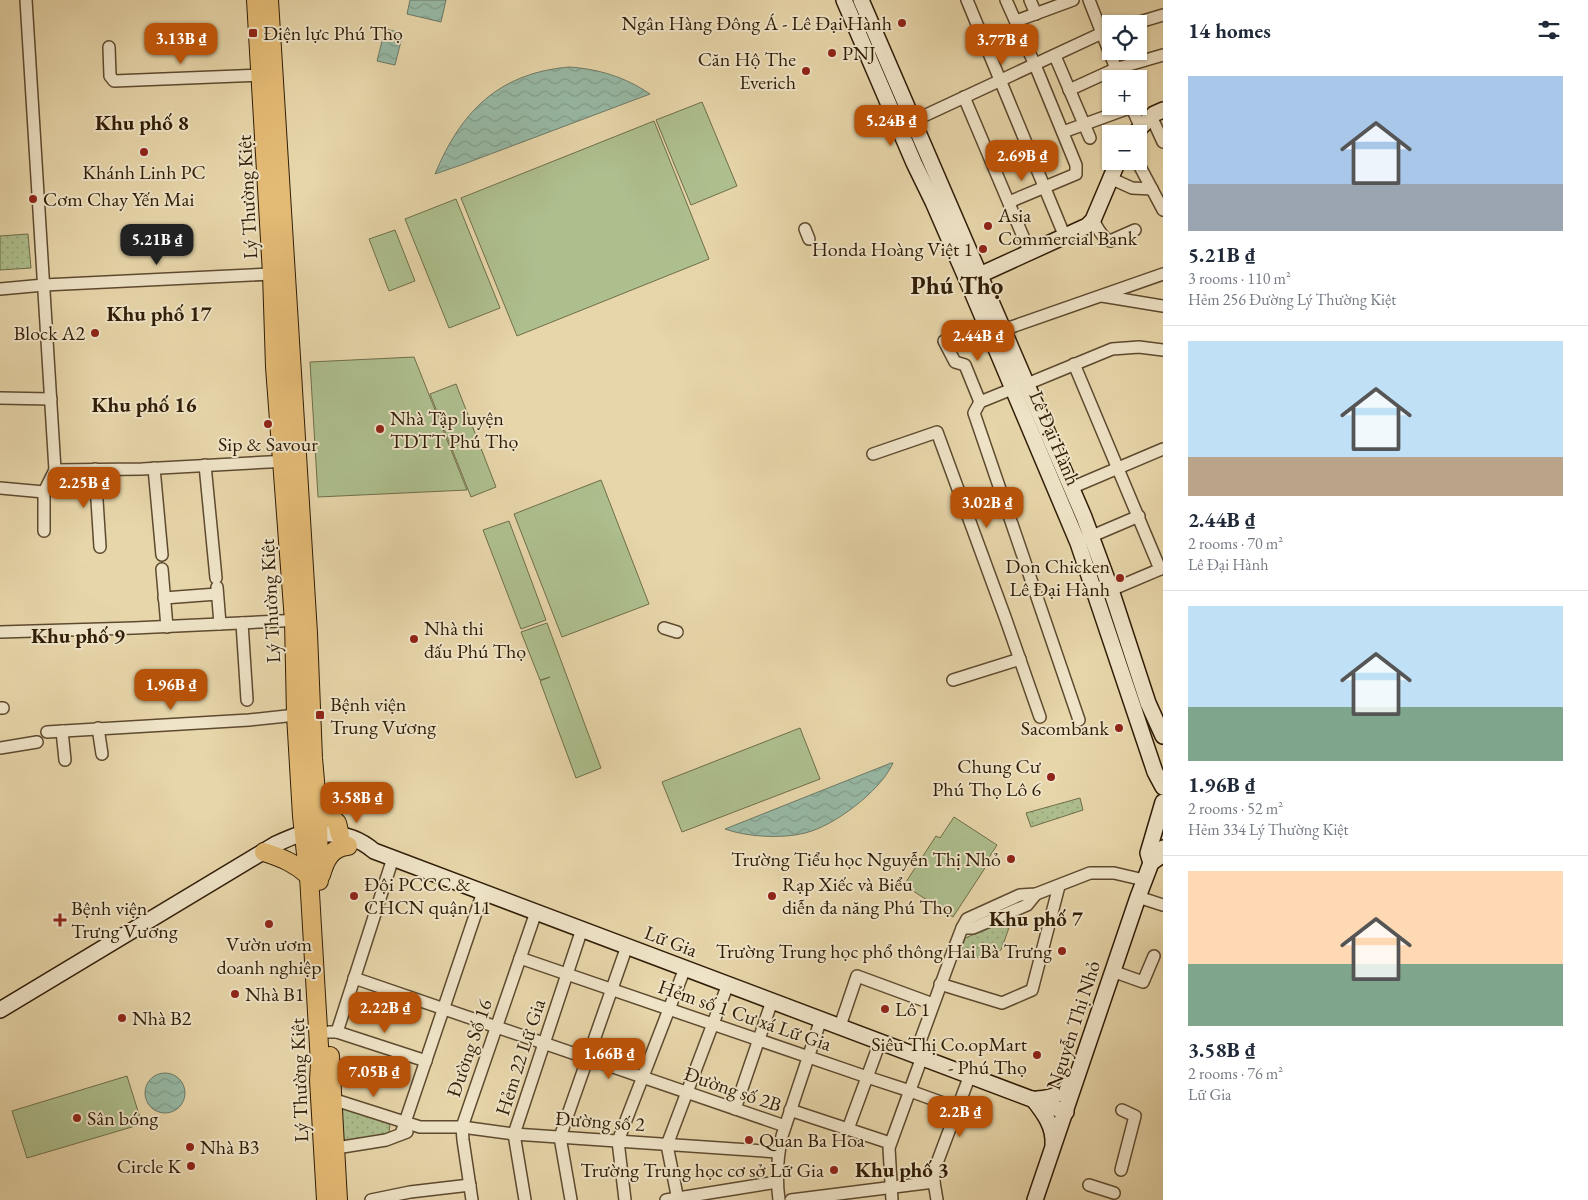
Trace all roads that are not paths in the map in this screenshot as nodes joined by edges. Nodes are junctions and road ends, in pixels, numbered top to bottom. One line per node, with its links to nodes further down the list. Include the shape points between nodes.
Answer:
1 (26, 0): 48 (street)
2 (256, 0): 22 (main road, Lý Thường Kiệt)
3 (269, 0): 63 (main road, Lý Thường Kiệt)
4 (844, 0): 47 (main road, Lê Đại Hành, via 910,155)
5 (861, 0): 28 (main road, Lê Đại Hành)
6 (967, 0): 24 (street)
7 (1006, 0): 14 (street)
8 (1030, 0): 11 (street)
9 (1073, 0): 11 (street)
10 (1089, 0): 15 (street)
11 (1036, 14): 14 (street)
12 (1163, 15): 13 (street)
13 (1147, 20)
14 (1016, 22): 20 (street)
15 (1102, 23)
16 (1102, 34): 19 (street)
17 (109, 46): 22 (street, via 110,76 114,81)
18 (1163, 55): 21 (street)
19 (1055, 56): 20 (street); 25 (street)
20 (1036, 65): 24 (street); 31 (street)
21 (1127, 70)
22 (260, 75): 45 (main road, Lý Thường Kiệt)
23 (1102, 79): 25 (street)
24 (1001, 81): 26 (street); 37 (street)
25 (1069, 90): 30 (street)
26 (964, 98): 28 (street); 39 (street)
27 (1111, 115): 30 (street)
28 (913, 121): 47 (main road, Lê Đại Hành)
29 (1147, 122): 33 (street)
30 (1084, 125): 31 (street); 32 (street)
31 (1063, 132): 37 (street, via 1076,165 1076,174)
32 (1090, 138)
33 (1163, 142)
34 (1114, 170): 36 (main road)
35 (1142, 170): 38 (street)
36 (1110, 178): 38 (street, via 1132,188); 41 (main road)
37 (1045, 186): 39 (street); 43 (street)
38 (1152, 189): 40 (street)
39 (1009, 202): 44 (street)
40 (1163, 210)
41 (1093, 220): 42 (street, via 1110,241); 43 (main road, via 1084,229)
42 (1135, 230)
43 (1066, 237): 44 (main road)
44 (1030, 253): 47 (main road)
45 (272, 274): 48 (street); 63 (main road, Lý Thường Kiệt, via 275,367)
46 (1163, 274): 50 (street)
47 (973, 278): 52 (main road, Lê Đại Hành); 57 (main road, Lê Đại Hành)
48 (44, 285): 49 (street); 59 (street)
49 (0, 289)
50 (1100, 296): 51 (street); 52 (street)
51 (1163, 306)
52 (1003, 330): 56 (main road, Lê Đại Hành)
53 (944, 341): 60 (street, via 955,362 965,365)
54 (1163, 350): 55 (street, via 1112,349)
55 (1074, 364): 56 (street); 66 (street)
56 (1027, 384): 57 (main road); 70 (main road, Lê Đại Hành)
57 (1012, 389): 60 (street); 74 (main road, Lê Đại Hành)
58 (0, 398): 59 (street)
59 (50, 399): 68 (street)
60 (980, 402): 94 (street, via 974,413)
61 (1163, 449): 66 (street)
62 (873, 454): 89 (street, via 937,432)
63 (289, 461): 64 (street); 82 (main road, Lý Thường Kiệt)
64 (205, 465): 65 (street); 79 (street)
65 (154, 468): 67 (street); 76 (street)
66 (1119, 468): 70 (street); 72 (street)
67 (95, 469): 68 (street); 75 (street)
68 (55, 470): 71 (street)
69 (0, 488): 71 (street)
70 (1071, 488): 74 (main road, Lê Đại Hành)
71 (44, 492): 73 (street)
72 (1139, 516): 74 (street); 77 (street)
73 (44, 531)
74 (1085, 540): 80 (main road, Lê Đại Hành); 103 (main road, Lê Đại Hành, via 1155,772)
75 (100, 548)
76 (162, 555)
77 (1162, 568): 80 (street)
78 (162, 569): 81 (street)
79 (217, 586): 81 (street); 84 (street)
80 (1111, 590): 96 (main road, Lê Đại Hành, via 1148,704)
81 (164, 598): 85 (street)
82 (301, 620): 83 (street); 92 (main road, Lý Thường Kiệt); 105 (main road, Lý Thường Kiệt, via 316,800)
83 (242, 623): 84 (street); 91 (street)
84 (220, 624): 85 (street)
85 (166, 627): 87 (street)
86 (664, 628): 88 (street)
87 (0, 632)
88 (677, 632)
89 (1020, 659): 90 (street); 93 (street)
90 (953, 680)
91 (247, 700)
92 (296, 716): 95 (street); 105 (main road, Lý Thường Kiệt)
93 (1040, 718)
94 (1079, 720)
95 (98, 728): 97 (street); 101 (street)
96 (1161, 728)
97 (62, 730): 98 (street); 102 (street)
98 (47, 732)
99 (37, 742): 100 (street)
100 (0, 748)
101 (102, 754)
102 (65, 760)
103 (1163, 788)
104 (1163, 802): 109 (main road, Nguyễn Thị Nhỏ, via 1148,853)
105 (328, 836): 107 (main road, via 286,840); 108 (main road, Lữ Gia, via 363,842 374,851); 111 (main road, Lý Thường Kiệt); 111 (main road, via 335,850)
106 (1163, 848): 109 (main road, Nguyễn Thị Nhỏ)
107 (264, 852): 111 (main road, via 288,860); 132 (main road)
108 (394, 858): 113 (main road, Lữ Gia); 124 (street)
109 (1151, 863): 110 (main road, Nguyễn Thị Nhỏ)
110 (1144, 880): 112 (street, via 1114,873 1090,873); 114 (main road, Nguyễn Thị Nhỏ)
111 (314, 881): 137 (main road, Lý Thường Kiệt); 151 (main road, Lý Thường Kiệt, via 319,1080)
112 (1059, 886): 126 (street, via 1036,894 1020,895 968,919); 126 (street, via 1032,990 1002,1003)
113 (483, 892): 116 (main road, Lữ Gia); 130 (street)
114 (1138, 897): 115 (street); 122 (main road, Nguyễn Thị Nhỏ)
115 (1163, 905)
116 (536, 912): 117 (main road, Lữ Gia); 120 (street, Đường Số 16)
117 (582, 929): 118 (main road, Lữ Gia); 123 (street, Hẻm 22 Lữ Gia)
118 (627, 946): 121 (main road, Lữ Gia); 127 (street)
119 (1154, 956): 122 (street, via 1143,982)
120 (520, 958): 123 (street, Hẻm số 1 Cư xá Lữ Gia); 136 (street, Đường Số 16)
121 (685, 968): 125 (main road, Lữ Gia); 131 (street)
122 (1112, 971): 145 (main road, Nguyễn Thị Nhỏ)
123 (567, 974): 127 (street, Hẻm số 1 Cư xá Lữ Gia); 140 (street, Hẻm 22 Lữ Gia)
124 (354, 978): 130 (street, Đường số 2B); 137 (street)
125 (728, 984): 128 (main road, Lữ Gia); 134 (street)
126 (940, 984): 129 (street)
127 (612, 989): 131 (street, Hẻm số 1 Cư xá Lữ Gia); 143 (street)
128 (772, 1001): 133 (main road, Lữ Gia); 138 (street)
129 (933, 1004): 135 (street, via 857,976); 141 (street)
130 (443, 1008): 136 (street, Đường số 2B); 144 (street)
131 (669, 1008): 134 (street, Hẻm số 1 Cư xá Lữ Gia); 147 (street)
132 (0, 1010)
133 (821, 1019): 135 (main road, Lữ Gia); 142 (street)
134 (712, 1024): 138 (street, Hẻm số 1 Cư xá Lữ Gia); 150 (street)
135 (840, 1026): 139 (main road, Lữ Gia)
136 (496, 1028): 140 (street, Đường số 2B); 161 (street, Đường Số 16)
137 (333, 1032): 144 (street); 151 (main road, Lý Thường Kiệt)
138 (759, 1040): 142 (street, Hẻm số 1 Cư xá Lữ Gia); 154 (street)
139 (880, 1042): 141 (main road, Lữ Gia); 148 (street)
140 (544, 1044): 143 (street, Đường số 2B); 164 (street, Hẻm 22 Lữ Gia)
141 (918, 1056): 146 (main road, Lữ Gia); 149 (street)
142 (809, 1057): 148 (street, Hẻm số 1 Cư xá Lữ Gia); 155 (street)
143 (588, 1059): 147 (street, Đường số 2B); 165 (street)
144 (426, 1061): 158 (street)
145 (1079, 1074): 152 (main road, via 1055,1096); 157 (main road, Nguyễn Thị Nhỏ)
146 (970, 1075): 152 (main road, Lữ Gia); 153 (street)
147 (642, 1077): 150 (street, Đường số 2B); 166 (street)
148 (867, 1077): 149 (street, Hẻm số 1 Cư xá Lữ Gia); 162 (street)
149 (910, 1091): 153 (street, Hẻm số 1 Cư xá Lữ Gia); 167 (street)
150 (687, 1093): 154 (street, Đường số 2B); 168 (street)
151 (326, 1097): 158 (street); 169 (main road, Lý Thường Kiệt)
152 (1033, 1099): 157 (main road, Lữ Gia); 170 (main road, via 1054,1134)
153 (957, 1108): 174 (street, via 934,1171)
154 (735, 1109): 159 (street, Đường số 2B)
155 (790, 1110): 159 (street); 162 (street)
156 (1122, 1110): 172 (street, via 1135,1116)
157 (1066, 1112): 170 (main road, Nguyễn Thị Nhỏ)
158 (405, 1122): 160 (street); 163 (street)
159 (785, 1126): 171 (street)
160 (420, 1127): 161 (street, Đường số 2); 163 (street)
161 (462, 1128): 164 (street, Đường số 2); 175 (street, Đường Số 16)
162 (848, 1129): 167 (street)
163 (401, 1134): 169 (street, via 386,1140)
164 (514, 1134): 165 (street, Đường số 2); 186 (street, Hẻm 22 Lữ Gia)
165 (560, 1137): 166 (street, Đường số 2); 187 (street)
166 (618, 1141): 168 (street, Đường số 2); 188 (street)
167 (890, 1143): 177 (street)
168 (668, 1145): 171 (street, Đường số 2); 181 (street)
169 (329, 1150): 182 (main road, Lý Thường Kiệt); 183 (main road, Lý Thường Kiệt)
170 (1053, 1150): 193 (main road, Nguyễn Thị Nhỏ)
171 (778, 1152): 173 (street)
172 (1121, 1170)
173 (777, 1182): 179 (street); 189 (street)
174 (934, 1182): 177 (street); 192 (street)
175 (470, 1185): 184 (street); 185 (street, Đường Số 16)
176 (1088, 1185): 178 (street)
177 (890, 1188): 180 (street); 191 (street)
178 (1114, 1193)
179 (727, 1195): 181 (street)
180 (840, 1197): 190 (street)
181 (673, 1199)
182 (326, 1200)
183 (338, 1200)
184 (371, 1200)
185 (472, 1200)
186 (525, 1200)
187 (571, 1200)
188 (625, 1200)
189 (779, 1200)
190 (791, 1200)
191 (892, 1200)
192 (937, 1200)
193 (1036, 1200)

